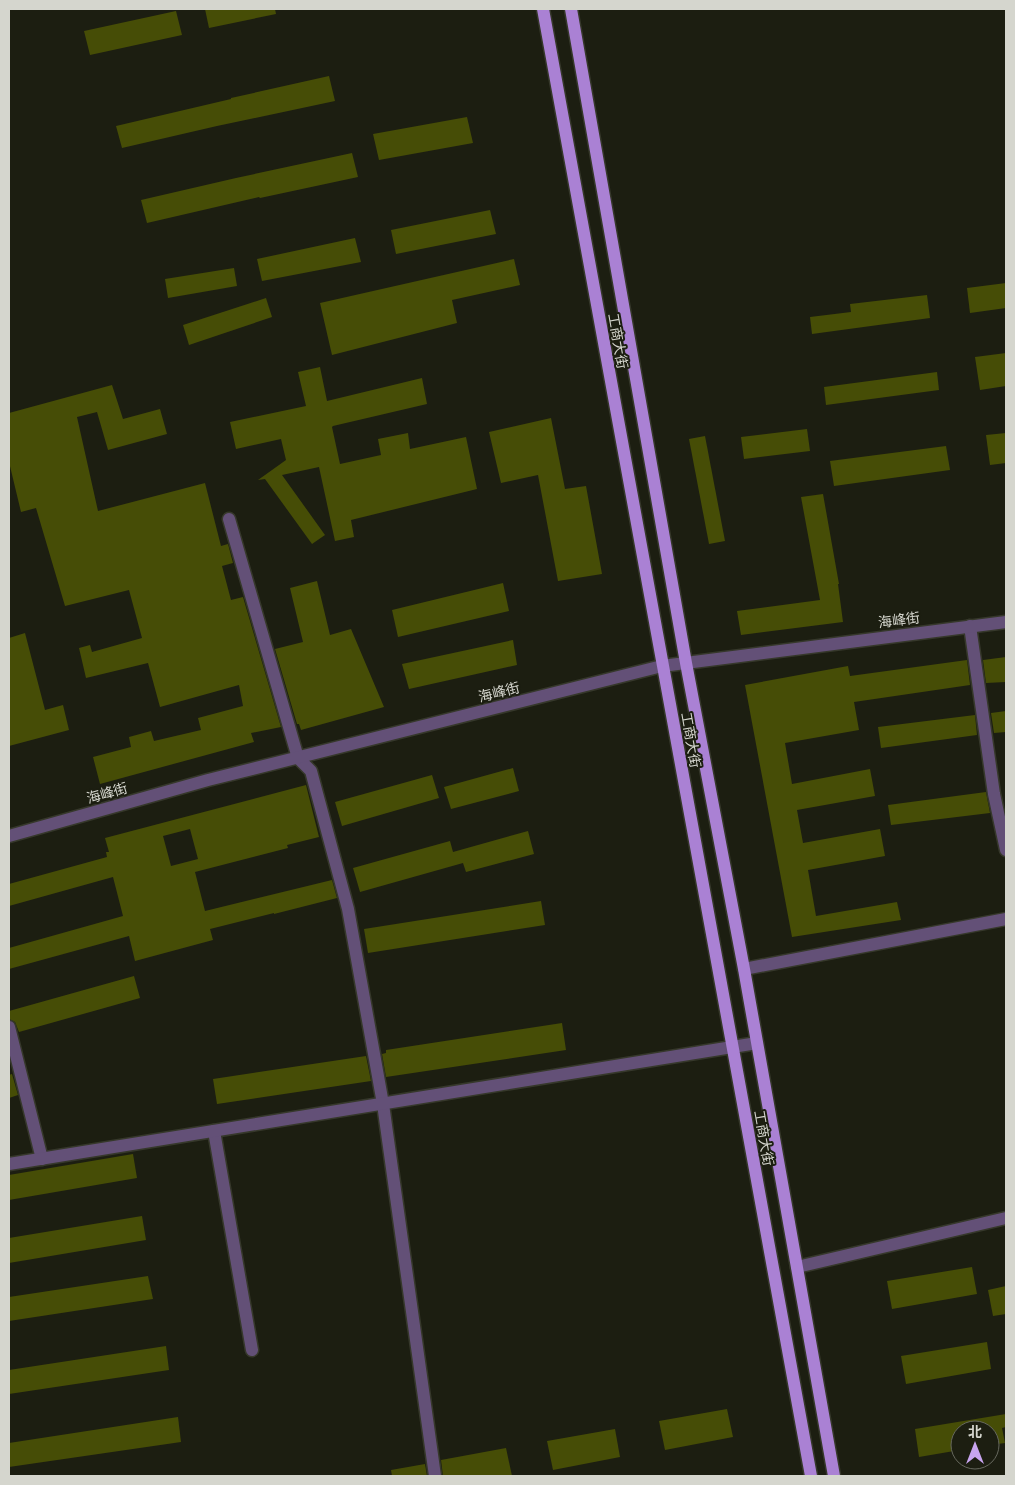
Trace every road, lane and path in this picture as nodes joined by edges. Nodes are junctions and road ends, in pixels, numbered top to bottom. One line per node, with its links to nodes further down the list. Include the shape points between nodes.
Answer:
1 (543, 9): 7 (main road, 工商大街)
2 (571, 9): 6 (main road, 工商大街)
3 (229, 519): 8 (street)
4 (1006, 622): 5 (street, 海峰街)
5 (970, 626): 6 (street, 海峰街); 10 (street, via 994,794)
6 (686, 663): 7 (street, 海峰街); 12 (main road, 工商大街)
7 (662, 666): 8 (street, 海峰街); 15 (main road, 工商大街)
8 (298, 758): 9 (street, 海峰街); 16 (street, via 311,772 348,909)
9 (9, 836)
10 (1006, 850)
11 (1006, 919): 12 (street)
12 (744, 969): 14 (main road, 工商大街)
13 (9, 1027): 18 (street)
14 (757, 1043): 15 (street); 21 (main road, 工商大街)
15 (732, 1047): 16 (street); 24 (main road, 工商大街)
16 (383, 1104): 17 (street); 23 (street)
17 (214, 1131): 18 (street); 22 (street)
18 (42, 1159): 19 (street)
19 (9, 1164)
20 (1006, 1218): 21 (street)
21 (797, 1267): 25 (main road, 工商大街)
22 (252, 1350)
23 (435, 1476)
24 (811, 1476)
25 (834, 1476)

